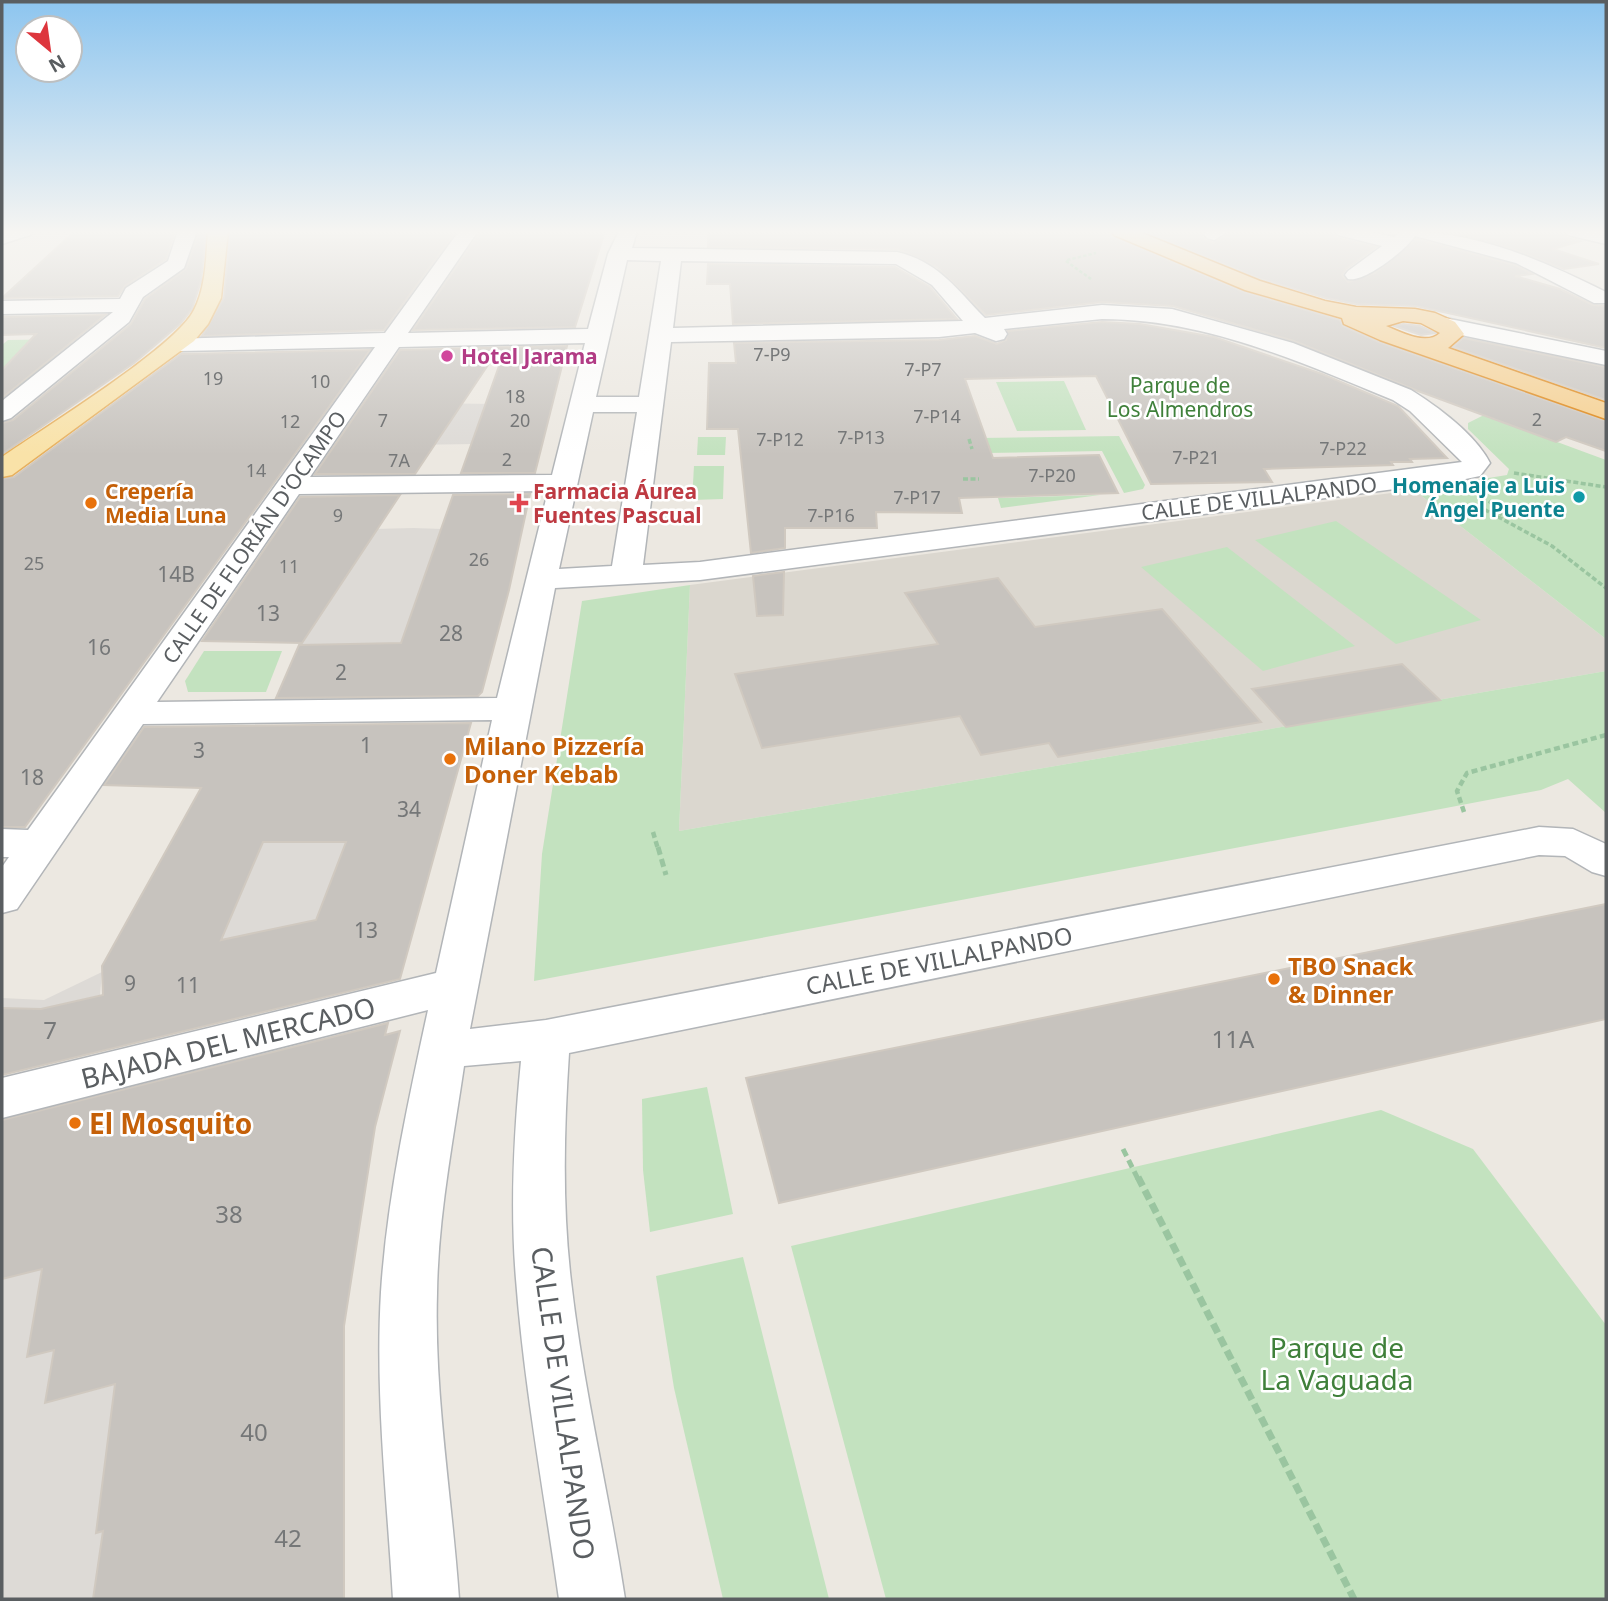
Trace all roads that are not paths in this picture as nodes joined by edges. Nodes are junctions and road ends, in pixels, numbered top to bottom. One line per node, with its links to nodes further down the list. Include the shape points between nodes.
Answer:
1 (127, 305): 22 (street, via 118,320)
2 (82, 306): 9 (street)
3 (209, 306): 17 (main road, via 196,329)
4 (414, 306): 16 (street, CALLE DE FLORIÁN D'OCAMPO)
5 (606, 306): 14 (street)
6 (665, 306): 13 (street)
7 (962, 306): 11 (street)
8 (1314, 306): 10 (highway)
9 (2, 307)
10 (1381, 322): 15 (highway, via 1418,317); 15 (highway, via 1386,336 1406,342)
11 (978, 326): 12 (street, via 999,334); 13 (street, CALLE DE VILLALPANDO); 26 (street, CALLE DE VILLALPANDO, via 1102,312 1182,318 1296,352 1408,398 1475,459 1475,467 1406,480 700,571)
12 (1052, 334)
13 (661, 335): 19 (street)
14 (598, 336): 16 (street); 20 (street)
15 (1449, 340): 18 (street, via 1495,337 1585,345); 21 (highway)
16 (389, 341): 17 (street); 25 (street, CALLE DE FLORIÁN D'OCAMPO)
17 (179, 344): 23 (main road)
18 (1606, 358)
19 (653, 404): 20 (street); 26 (street)
20 (582, 405): 24 (street)
21 (1606, 411)
22 (2, 413)
23 (2, 469)
24 (563, 483): 25 (street); 27 (street)
25 (288, 486): 29 (street, CALLE DE FLORIÁN D'OCAMPO)
26 (626, 576): 27 (street, CALLE DE VILLALPANDO)
27 (542, 579): 28 (street)
28 (512, 709): 29 (street); 34 (street)
29 (132, 713): 31 (street, CALLE DE FLORIÁN D'OCAMPO)
30 (2, 843): 31 (street)
31 (41, 844): 33 (street, CALLE DE FLORIÁN D'OCAMPO)
32 (1606, 862): 35 (street, CALLE DE VILLALPANDO, via 1573,843 1539,841)
33 (2, 898)
34 (455, 986): 36 (street); 37 (street, BAJADA DEL MERCADO)
35 (545, 1039): 36 (street, CALLE DE VILLALPANDO); 39 (street, CALLE DE VILLALPANDO, via 538,1164 543,1278)
36 (443, 1049): 38 (street, via 422,1174 410,1291 410,1383)
37 (2, 1098)
38 (426, 1599)
39 (592, 1599)

